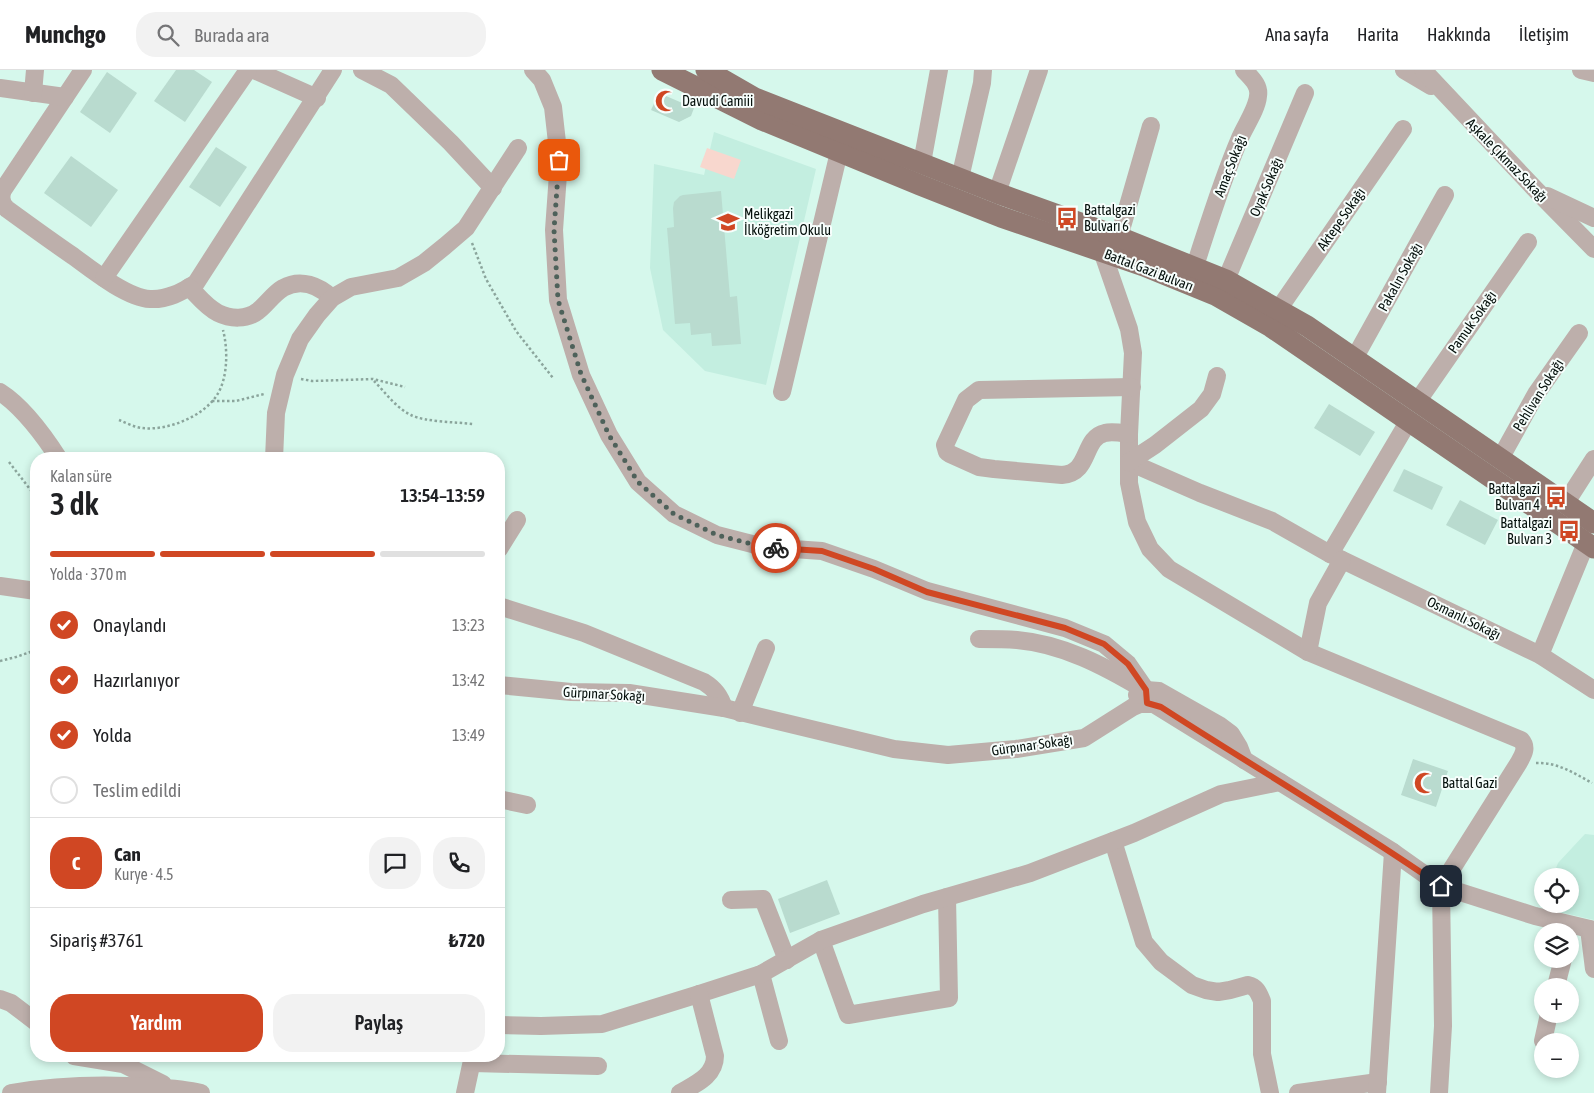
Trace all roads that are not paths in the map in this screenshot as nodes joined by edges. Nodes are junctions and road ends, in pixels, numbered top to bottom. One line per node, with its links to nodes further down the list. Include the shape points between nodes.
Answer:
1 (35, 70): 20 (street)
2 (83, 70): 22 (street)
3 (248, 70): 40 (street)
4 (254, 70): 23 (street)
5 (333, 70): 23 (street)
6 (362, 70): 30 (street, via 391,85)
7 (533, 70): 73 (street, via 542,80 553,107 559,160 554,230 558,300 581,374 609,435 638,482 674,514 717,535 764,547 822,551 927,592 1065,628 1104,644 1128,664)
8 (662, 70): 27 (main road, Battal Gazi Bulvarı, via 762,120)
9 (706, 70): 28 (main road, Battal Gazi Bulvarı, via 755,98)
10 (940, 70): 28 (street)
11 (983, 70): 29 (street)
12 (1039, 70): 32 (street)
13 (1244, 70): 39 (street, Amaç Sokağı, via 1256,83 1258,100 1240,137)
14 (1404, 70): 19 (street)
15 (1423, 70): 19 (street, Aşkale Çıkmaz Sokağı)
16 (1581, 70): 17 (street)
17 (1594, 73)
18 (0, 88): 20 (street)
19 (1442, 92): 31 (street, Aşkale Çıkmaz Sokağı)
20 (33, 93): 22 (street)
21 (1305, 93): 41 (street, Oyak Sokağı)
22 (65, 97): 40 (street, via 3,190 2,202 6,210)
23 (316, 98): 42 (street, via 196,283)
24 (1151, 126): 35 (street)
25 (1403, 129): 44 (street, Aktepe Sokağı)
26 (518, 148): 30 (street)
27 (839, 152): 38 (main road, Battal Gazi Bulvarı, via 1001,217); 50 (street)
28 (922, 163): 29 (main road, Battal Gazi Bulvarı)
29 (960, 178): 32 (main road, Battal Gazi Bulvarı)
30 (492, 188): 43 (street, via 466,228 424,263 398,278 351,287)
31 (1536, 190): 34 (street); 37 (street, Aşkale Çıkmaz Sokağı)
32 (997, 192): 35 (main road, Battal Gazi Bulvarı)
33 (1445, 195): 46 (street, Pakalın Sokağı)
34 (1594, 218)
35 (1119, 237): 39 (main road, Battal Gazi Bulvarı)
36 (1528, 242): 51 (street, Pamuk Sokağı)
37 (1594, 248)
38 (1102, 252): 48 (street, via 1129,329 1133,353); 52 (main road, Battal Gazi Bulvarı, via 1215,295 1271,328)
39 (1195, 266): 41 (main road, Battal Gazi Bulvarı)
40 (104, 278): 42 (street, via 136,297 148,299 160,299)
41 (1226, 280): 44 (main road, Battal Gazi Bulvarı)
42 (189, 287): 43 (street, via 218,313 241,318 258,312 282,289 293,284 314,286)
43 (332, 298): 55 (street, via 300,339 284,380 276,413)
44 (1278, 310): 46 (main road, Battal Gazi Bulvarı)
45 (1579, 333): 56 (street, Pehlivan Sokağı, via 1536,394)
46 (1354, 359): 51 (main road, Battal Gazi Bulvarı)
47 (1217, 376): 58 (street, via 1212,394 1201,409)
48 (1132, 388): 53 (street); 53 (street, via 979,390 966,400 944,445 946,452 979,467 1062,475 1077,470 1091,444 1100,435 1106,432)
49 (0, 392): 54 (street, via 9,397)
50 (782, 392)
51 (1417, 402): 56 (main road, Battal Gazi Bulvarı)
52 (1408, 422): 61 (main road, Battal Gazi Bulvarı); 63 (street)
53 (1129, 434): 58 (street)
54 (55, 452)
55 (274, 452)
56 (1500, 459): 59 (main road, Battal Gazi Bulvarı)
57 (1594, 459): 59 (street)
58 (1129, 462): 63 (street, Osmanlı Sokağı, via 1272,521); 69 (street, via 1129,483 1137,522 1150,549 1169,569)
59 (1566, 504): 61 (main road, Battal Gazi Bulvarı)
60 (517, 520): 62 (street)
61 (1591, 538): 70 (street)
62 (505, 539)
63 (1336, 557): 69 (street, via 1318,603); 70 (street, Osmanlı Sokağı)
64 (0, 586): 65 (street)
65 (30, 590)
66 (505, 608): 74 (street, via 584,633 704,682)
67 (978, 639): 73 (street, via 1018,640 1064,650 1106,667)
68 (766, 648): 74 (street)
69 (1308, 652): 80 (street, via 1521,740 1524,744 1525,750 1518,764)
70 (1540, 655): 72 (street, Osmanlı Sokağı)
71 (505, 685): 74 (street, Gürpınar Sokağı, via 571,692 629,693)
72 (1594, 690)
73 (1146, 697): 74 (street, Gürpınar Sokağı, via 1134,698 1128,710 1084,738 948,755 894,749); 75 (street, via 1159,691 1219,725 1231,734 1244,760)
74 (732, 711)
75 (1280, 782): 78 (street, via 1221,794); 79 (street)
76 (505, 800): 77 (street)
77 (527, 805)
78 (1113, 841): 81 (street, via 1030,873); 106 (street, via 1144,942 1161,962 1192,985 1206,990 1218,992 1248,985 1260,994 1262,1054)
79 (1393, 852): 80 (street); 100 (street)
80 (1441, 886): 83 (street); 107 (street, via 1443,1026)
81 (948, 896): 86 (street); 86 (street, via 948,998 848,1015)
82 (731, 900): 87 (street, via 763,899)
83 (1555, 923)
84 (1579, 929): 85 (street)
85 (1592, 930): 88 (street)
86 (821, 940): 87 (street)
87 (787, 960): 89 (street)
88 (1594, 969)
89 (762, 974): 90 (street); 94 (street)
90 (699, 994): 93 (street, via 602,1024); 105 (street, via 715,1063 709,1075)
91 (0, 999): 92 (street)
92 (30, 1017)
93 (505, 1025)
94 (779, 1041)
95 (110, 1062): 99 (street, via 122,1064)
96 (473, 1062): 104 (street)
97 (505, 1062): 98 (street)
98 (598, 1066)
99 (171, 1088): 102 (street, via 113,1084); 103 (street)
100 (1378, 1088): 101 (street)
101 (1309, 1092)
102 (11, 1093)
103 (201, 1093)
104 (465, 1093)
105 (680, 1093)
106 (1270, 1093)
107 (1439, 1093)

